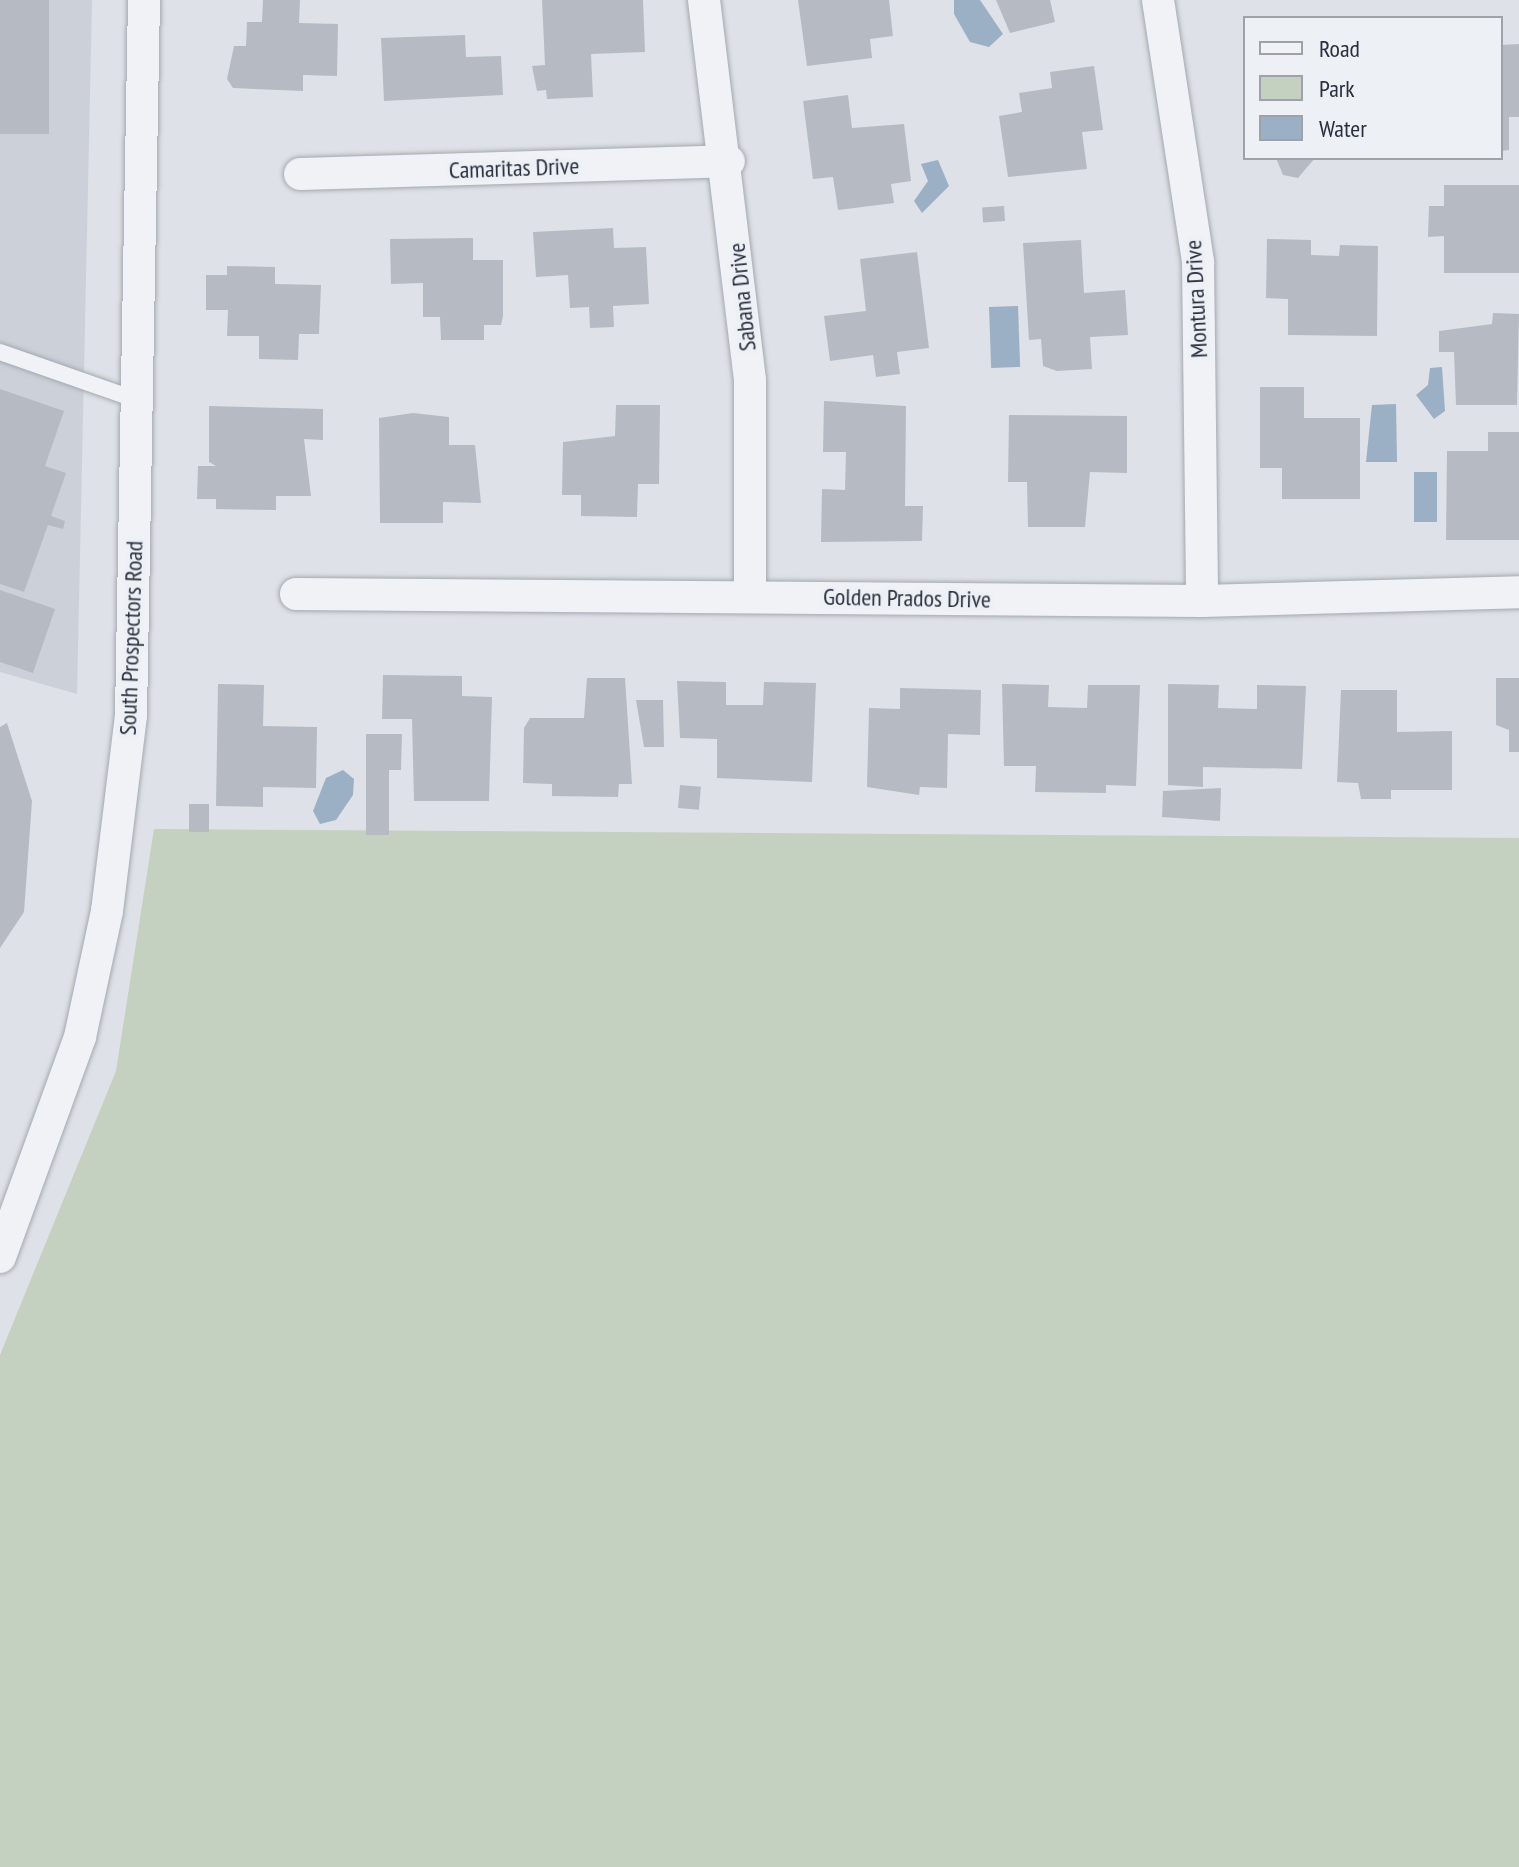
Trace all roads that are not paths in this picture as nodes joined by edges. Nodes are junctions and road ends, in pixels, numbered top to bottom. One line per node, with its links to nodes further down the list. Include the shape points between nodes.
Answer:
1 (144, 0): 7 (street, South Prospectors Road)
2 (704, 0): 4 (street, Sabana Drive)
3 (1158, 0): 11 (street, Montura Drive, via 1198,262)
4 (729, 161): 5 (street, Camaritas Drive); 10 (street, Sabana Drive, via 750,380)
5 (300, 174)
6 (0, 352): 7 (lane)
7 (137, 400): 12 (street, South Prospectors Road, via 131,715 107,911 80,1037)
8 (1519, 592): 11 (street, Golden Prados Drive)
9 (296, 594): 10 (street, Golden Prados Drive)
10 (750, 596): 11 (street, Golden Prados Drive)
11 (1202, 601)
12 (0, 1257)

